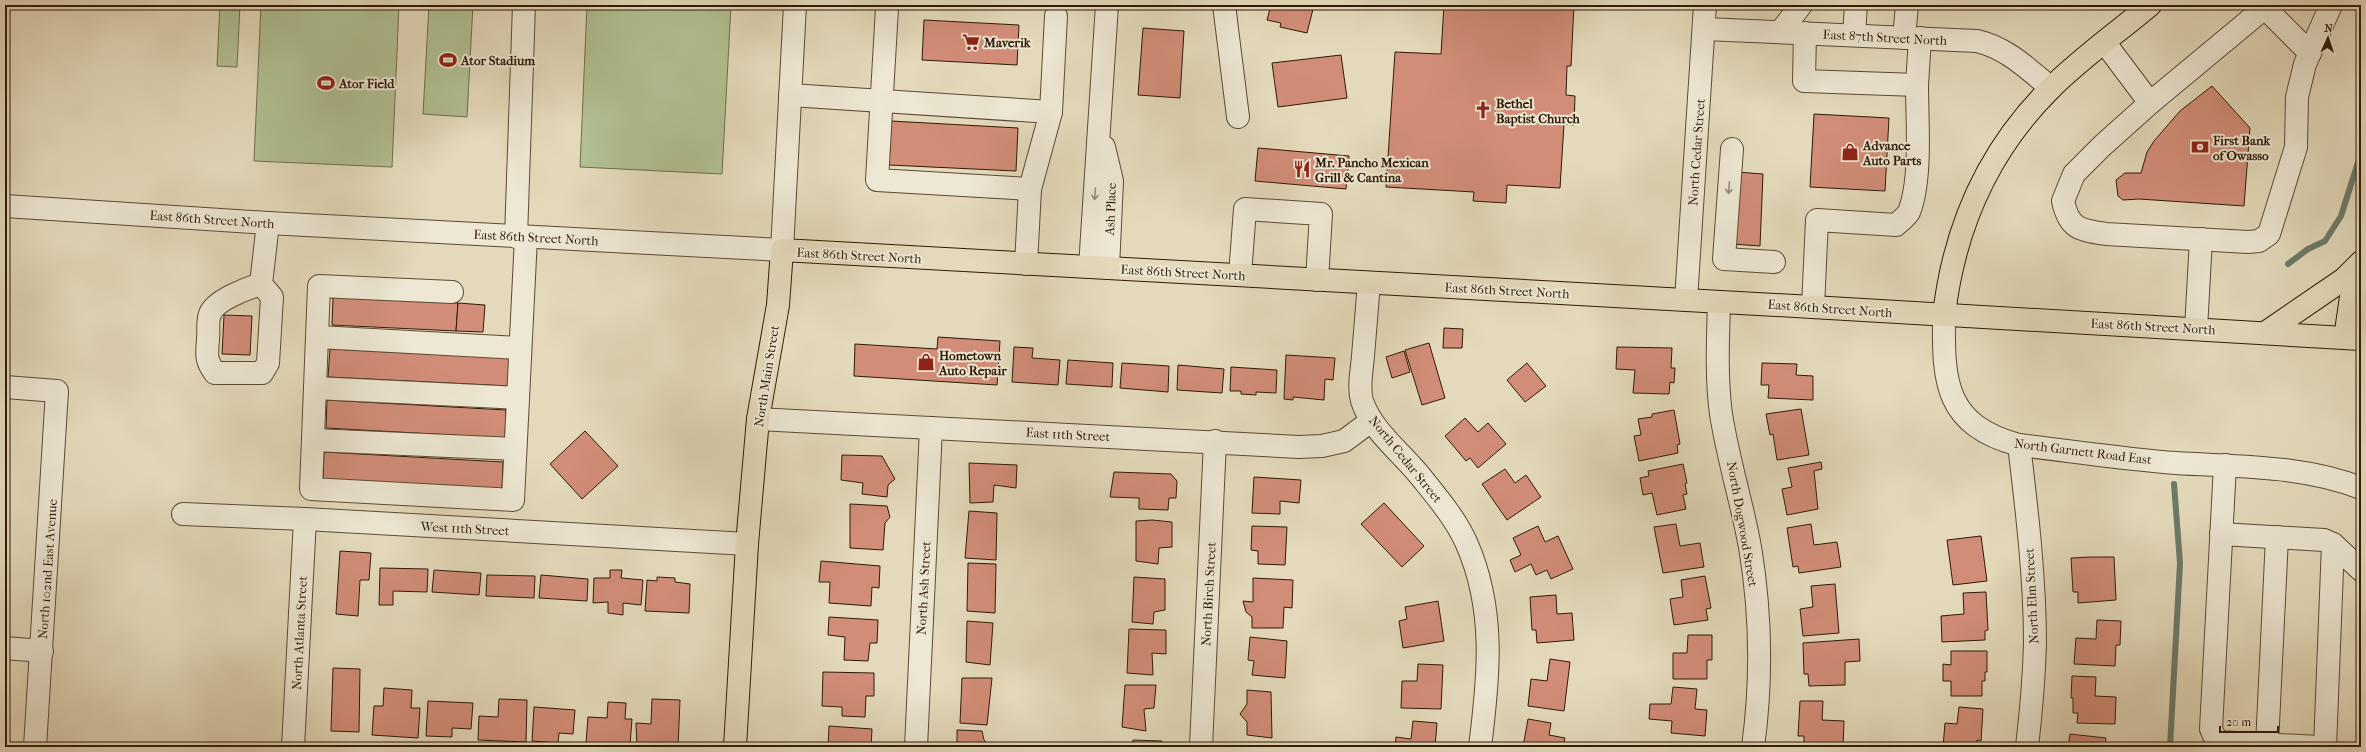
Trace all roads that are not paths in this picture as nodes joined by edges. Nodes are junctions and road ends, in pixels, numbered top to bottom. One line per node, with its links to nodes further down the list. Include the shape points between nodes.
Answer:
1 (524, 5): 34 (street)
2 (795, 5): 23 (street, North Main Street)
3 (1107, 5): 40 (street, Ash Place, via 1099,127)
4 (1224, 5): 27 (street)
5 (1706, 5): 14 (street, North Cedar Street)
6 (1801, 5): 15 (street)
7 (1906, 5): 18 (street)
8 (2150, 5): 19 (main road, North Garnett Road East)
9 (2331, 5): 20 (street)
10 (2266, 6): 20 (street); 25 (street)
11 (1854, 7): 17 (street)
12 (886, 8): 24 (street)
13 (1056, 16): 26 (street)
14 (1705, 29): 15 (street, East 87th Street North); 32 (street, North Cedar Street)
15 (1781, 32): 16 (street, East 87th Street North)
16 (1805, 33): 17 (street, East 87th Street North); 21 (street, via 1804,81)
17 (1854, 35): 18 (street, East 87th Street North)
18 (1912, 38): 21 (street); 22 (street, East 87th Street North, via 1977,41 1999,48 2018,60)
19 (2105, 43): 22 (main road, North Garnett Road East); 25 (street)
20 (2310, 53): 35 (street, via 2298,97 2296,147 2269,234 2259,241)
21 (1917, 85): 48 (street, via 1914,193 1908,214 1896,225 1818,220)
22 (2051, 88): 49 (main road, North Garnett Road East, via 2003,146 1976,196 1954,255)
23 (790, 95): 24 (street); 36 (street, North Main Street)
24 (882, 101): 26 (street); 29 (street, via 878,180)
25 (2150, 103): 35 (street, via 2074,174 2063,201 2066,210 2072,223 2083,231)
26 (1051, 112): 29 (street)
27 (1238, 117)
28 (1732, 149): 33 (street, one-way to 33)
29 (1030, 189): 39 (street)
30 (5, 206): 31 (street, East 86th Street North)
31 (268, 223): 34 (street, East 86th Street North); 44 (street)
32 (1690, 233): 33 (street); 46 (street, North Cedar Street)
33 (1725, 235): 37 (street, via 1724,258)
34 (521, 237): 36 (street, East 86th Street North); 54 (street)
35 (2201, 239): 50 (street)
36 (782, 250): 39 (main road, East 86th Street North); 58 (main road, North Main Street, via 778,305)
37 (1774, 262)
38 (2361, 262): 51 (main road, via 2344,279); 53 (main road, via 2351,297)
39 (1026, 264): 40 (main road, East 86th Street North)
40 (1099, 267): 41 (main road, East 86th Street North)
41 (1240, 275): 42 (main road, East 86th Street North); 42 (street, via 1245,209 1321,214)
42 (1317, 280): 43 (main road, East 86th Street North)
43 (1368, 283): 46 (main road, East 86th Street North); 59 (street, North Cedar Street, via 1361,381 1362,400)
44 (261, 284)
45 (452, 292): 52 (street, via 320,286)
46 (1686, 300): 47 (main road, East 86th Street North)
47 (1719, 302): 48 (main road, East 86th Street North); 84 (street, North Dogwood Street, via 1717,357 1721,414 1750,548 1758,623 1759,702)
48 (1813, 307): 49 (main road, East 86th Street North)
49 (1944, 315): 50 (main road, East 86th Street North); 63 (street, North Garnett Road East, via 1944,363 1954,399 1963,414 1977,428 1995,438)
50 (2196, 329): 51 (main road, East 86th Street North)
51 (2265, 333): 53 (main road, East 86th Street North)
52 (318, 337): 54 (street); 56 (street)
53 (2353, 338)
54 (520, 348): 57 (street)
55 (5, 387): 75 (street, North 102nd East Avenue, via 58,391)
56 (316, 388): 57 (street); 61 (street)
57 (518, 398): 64 (street)
58 (758, 419): 60 (street, East 11th Street); 71 (main road, North Main Street)
59 (1370, 421): 62 (street, East 11th Street, via 1344,441 1322,446 1299,447); 83 (street, North Cedar Street, via 1409,461 1447,510 1465,541 1480,578 1489,643 1489,683)
60 (931, 428): 62 (street, East 11th Street); 81 (street, North Ash Street)
61 (314, 440): 64 (street); 64 (street, via 312,489 513,500)
62 (1215, 441): 82 (street, North Birch Street)
63 (2019, 445): 65 (street, North Garnett Road East); 85 (street, North Elm Street, via 2035,644)
64 (515, 449)
65 (2225, 466): 66 (street, North Garnett Road East, via 2317,474); 69 (street)
66 (2361, 488)
67 (183, 514): 68 (street, West 11th Street)
68 (305, 518): 71 (street, West 11th Street); 79 (street, North Atlanta Street)
69 (2222, 534): 70 (street); 76 (street, via 2211,729)
70 (2277, 537): 72 (street, via 2324,540); 77 (street)
71 (747, 544): 80 (main road, North Main Street)
72 (2333, 544): 73 (street); 87 (street)
73 (2361, 570)
74 (5, 648): 75 (street)
75 (42, 651): 78 (street, North 102nd East Avenue)
76 (2216, 744): 77 (street)
77 (2268, 744): 86 (street)
78 (35, 747)
79 (293, 747)
80 (735, 747)
81 (916, 747)
82 (1201, 747)
83 (1480, 747)
84 (1753, 747)
85 (2027, 747)
86 (2320, 747)
87 (2325, 747)

